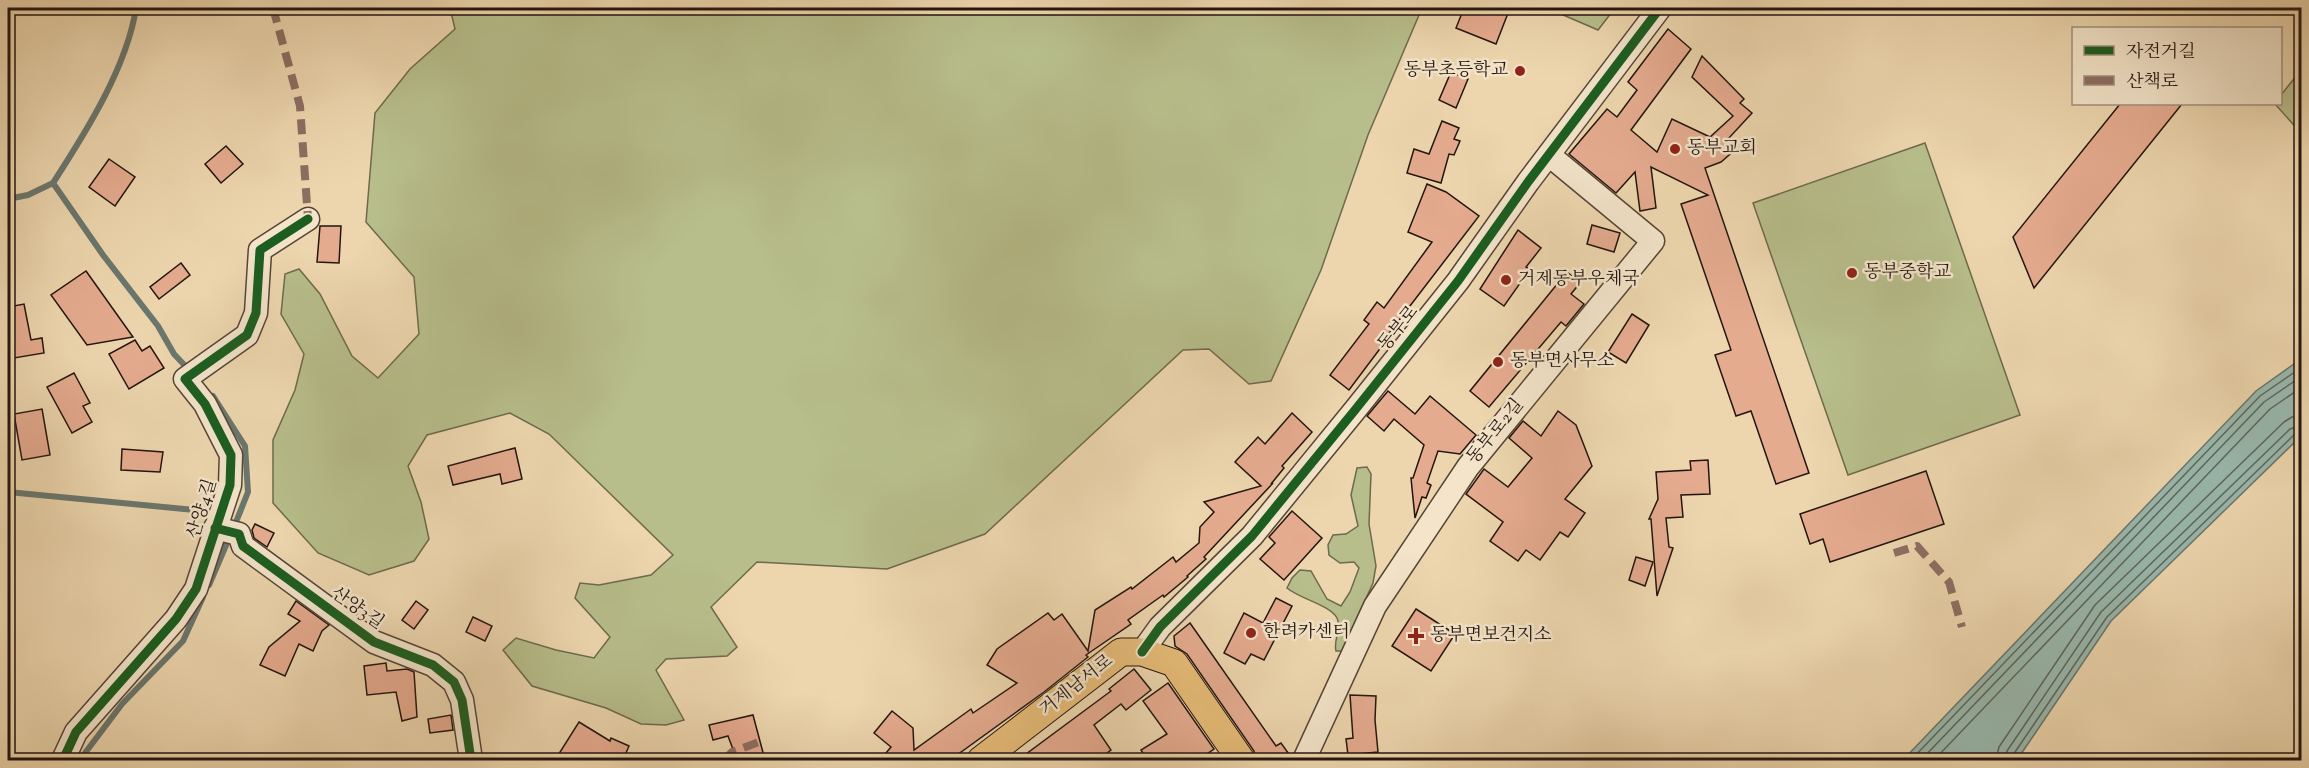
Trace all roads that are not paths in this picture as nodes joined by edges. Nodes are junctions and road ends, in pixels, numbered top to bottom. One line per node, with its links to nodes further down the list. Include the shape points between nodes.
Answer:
1 (1660, 8): 2 (street, 동부로)
2 (1548, 155): 5 (street, 동부로, via 1438,306 1252,536 1160,627); 10 (street, 동부로2길, via 1653,241 1461,477 1375,606)
3 (308, 219): 4 (street, 산양4길, via 260,250 256,313 247,335 184,379 205,404 231,455 230,485)
4 (215, 528): 6 (street, 산양4길, via 196,589 176,619 76,732); 7 (street, 산양3길, via 238,534 243,546 374,642 433,665 453,682 462,700)
5 (1142, 652): 8 (main road, 거제남서로, via 1121,652); 9 (main road, via 1174,663)
6 (63, 760)
7 (471, 760)
8 (981, 760)
9 (1241, 760)
10 (1304, 760)

